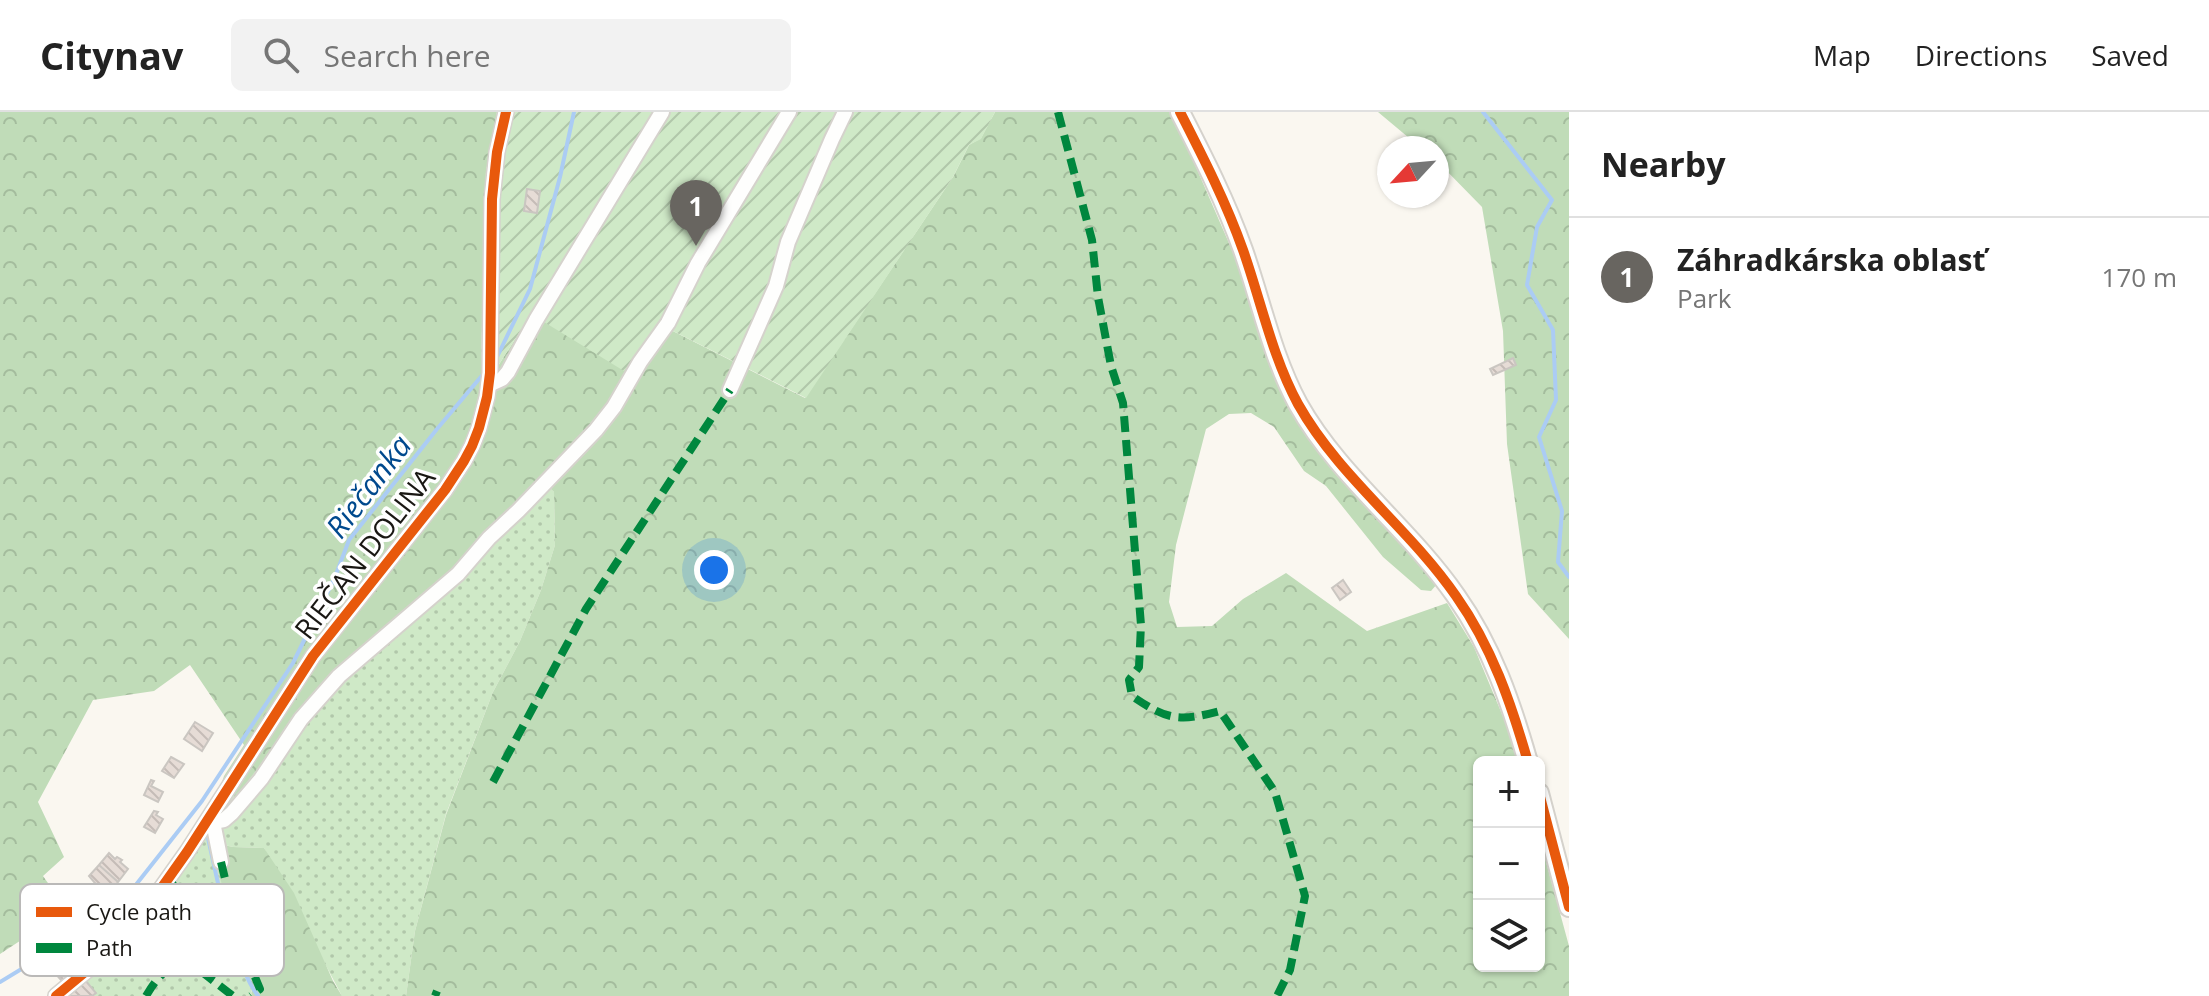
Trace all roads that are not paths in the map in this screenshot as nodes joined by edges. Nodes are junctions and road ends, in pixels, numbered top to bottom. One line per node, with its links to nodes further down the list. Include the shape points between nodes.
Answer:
1 (506, 112): 6 (street, RIEČAN DOLINA, via 492,199)
2 (662, 112): 6 (street, via 508,372 502,379)
3 (789, 112): 10 (street, RIEČAN DOLINA, via 668,323 596,430 458,574 339,676 232,813 224,820)
4 (845, 112): 7 (street)
5 (1180, 112): 8 (main road, via 1228,213 1298,403 1334,455 1456,596 1502,679)
6 (490, 374): 10 (street, RIEČAN DOLINA, via 479,428 455,476 313,656)
7 (730, 390)
8 (1526, 756)
9 (1545, 816): 13 (main road)
10 (211, 820): 11 (street); 12 (street, RIEČAN DOLINA)
11 (221, 862)
12 (165, 884)
13 (1569, 907)
14 (80, 976): 15 (street, RIEČAN DOLINA)
15 (56, 996)

